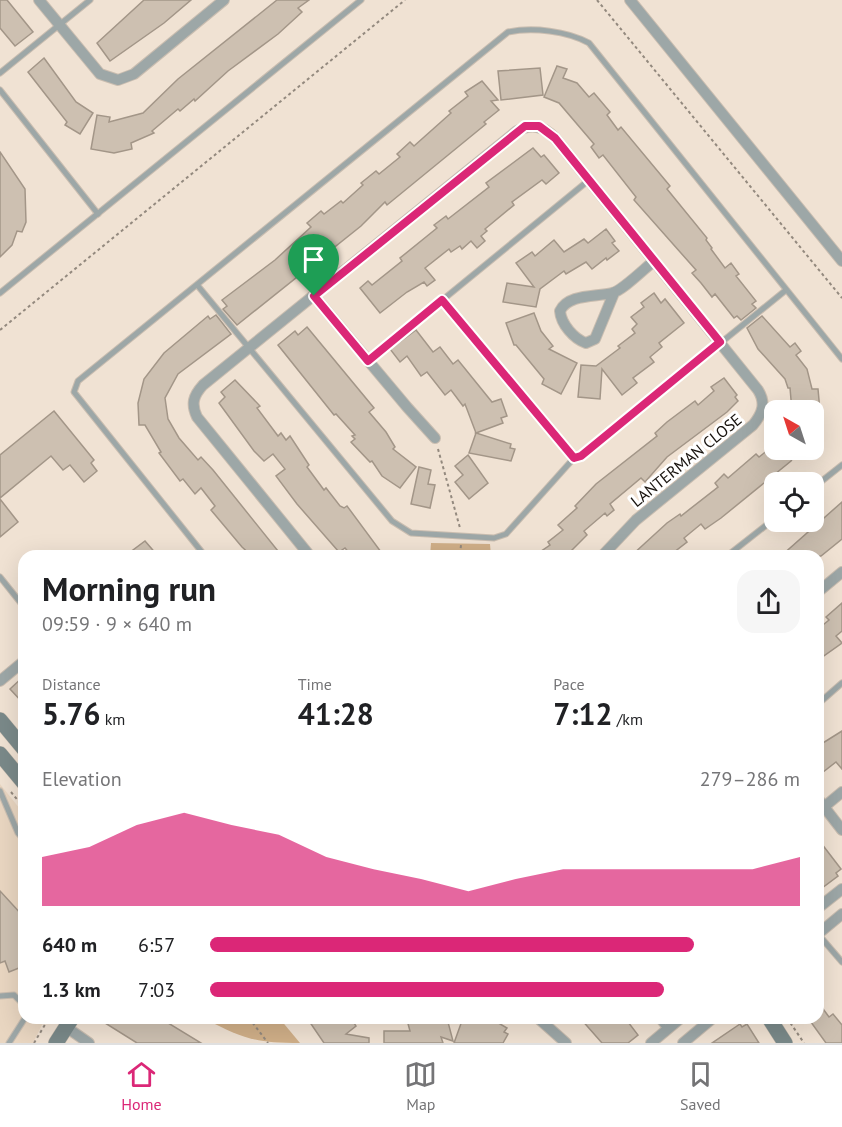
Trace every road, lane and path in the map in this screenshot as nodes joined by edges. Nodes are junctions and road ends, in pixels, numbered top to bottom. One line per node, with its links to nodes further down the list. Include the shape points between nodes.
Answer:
1 (39, 0): 8 (street)
2 (90, 0): 8 (lane)
3 (224, 0): 8 (street, via 134,74 118,80 100,74)
4 (361, 0): 12 (lane)
5 (405, 0): 22 (path)
6 (597, 0): 20 (path)
7 (630, 0): 14 (street)
8 (59, 24): 9 (lane)
9 (0, 73)
10 (0, 90): 12 (lane)
11 (589, 180): 13 (street, LANTERMAN CLOSE); 19 (street, LANTERMAN CLOSE, via 551,134 539,126 525,126); 21 (lane)
12 (98, 214): 17 (lane)
13 (654, 261): 18 (street); 23 (street, LANTERMAN CLOSE)
14 (842, 261)
15 (198, 286): 16 (lane, via 508,32 518,30 575,35 589,43); 24 (lane); 33 (lane, via 78,381 74,392)
16 (786, 290): 23 (lane); 25 (lane)
17 (0, 293)
18 (614, 293): 18 (street, via 572,300 561,308 561,319 586,344 596,339)
19 (314, 296): 24 (street, LANTERMAN CLOSE); 26 (street)
20 (842, 298)
21 (442, 300): 26 (lane); 28 (lane)
22 (0, 330)
23 (720, 342): 28 (lane); 36 (street, LANTERMAN CLOSE, via 761,395 762,413 753,425 636,520)
24 (249, 348): 32 (lane, via 392,521 411,533); 34 (street, LANTERMAN CLOSE, via 203,385 195,396 194,410)
25 (842, 359)
26 (368, 361): 27 (street)
27 (435, 438): 32 (path)
28 (574, 458): 32 (lane, via 506,534 494,538)
29 (842, 465): 30 (lane)
30 (824, 479)
31 (764, 527): 37 (lane)
32 (462, 537): 35 (path)
33 (200, 550)
34 (305, 550)
35 (460, 550)
36 (608, 550)
37 (735, 550)
38 (842, 572): 40 (street)
39 (0, 577): 41 (lane)
40 (824, 587)
41 (18, 600)
42 (18, 666): 43 (street)
43 (0, 681)
44 (842, 683): 45 (lane)
45 (824, 699)
46 (0, 720): 47 (street)
47 (18, 742)
48 (0, 754): 49 (street)
49 (18, 776)
50 (0, 791): 57 (lane)
51 (10, 791): 53 (path)
52 (842, 792): 54 (street)
53 (18, 801)
54 (824, 801)
55 (824, 807): 56 (street)
56 (842, 830)
57 (18, 833)
58 (842, 889): 59 (street)
59 (824, 903)
60 (842, 914): 61 (street)
61 (824, 929)
62 (824, 941): 63 (lane)
63 (842, 962)
64 (0, 996): 65 (lane, via 14,995)
65 (18, 999)
66 (21, 1024): 78 (lane)
67 (45, 1024): 79 (path)
68 (68, 1024): 80 (street)
69 (70, 1024): 81 (street)
70 (254, 1024): 82 (path)
71 (545, 1024): 83 (street)
72 (662, 1024): 77 (lane)
73 (674, 1024): 77 (street)
74 (706, 1024): 86 (street)
75 (773, 1024): 87 (street)
76 (791, 1024): 88 (path)
77 (667, 1030): 84 (street); 85 (street)
78 (9, 1043)
79 (34, 1043)
80 (56, 1043)
81 (89, 1043)
82 (268, 1043)
83 (566, 1043)
84 (651, 1043)
85 (676, 1043)
86 (682, 1043)
87 (785, 1043)
88 (804, 1043)

